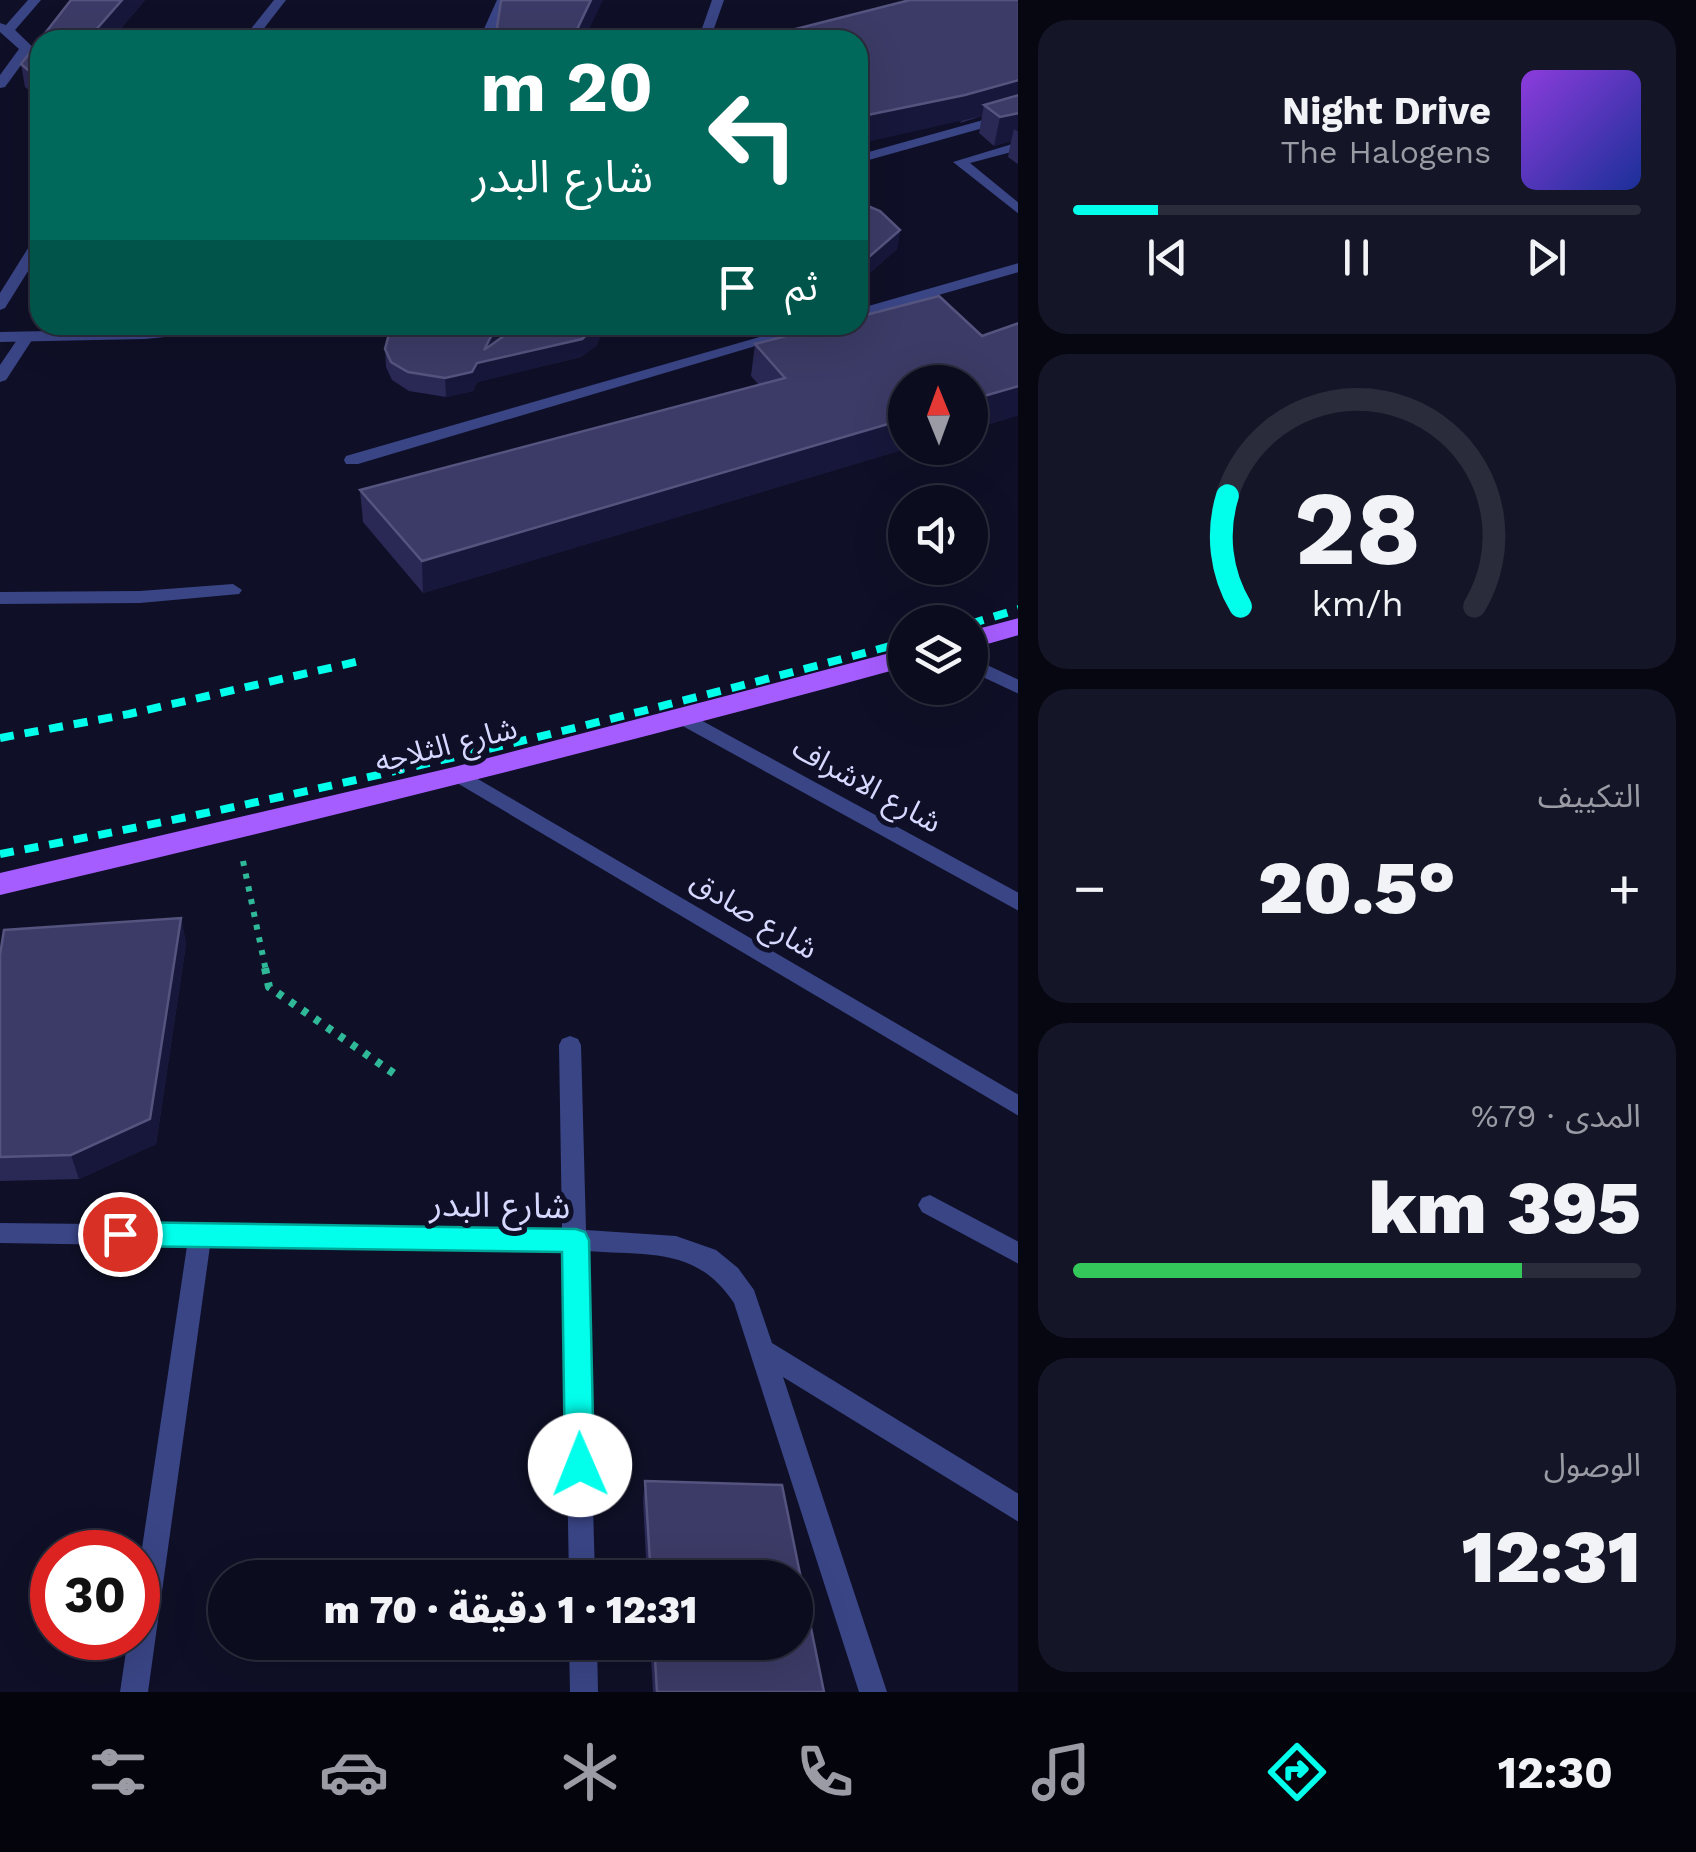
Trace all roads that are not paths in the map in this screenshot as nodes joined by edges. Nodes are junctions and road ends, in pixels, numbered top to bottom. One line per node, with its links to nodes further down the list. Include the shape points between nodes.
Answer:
1 (35, 0): 5 (street)
2 (280, 0): 6 (street)
3 (503, 0): 7 (street)
4 (718, 0): 8 (street)
5 (4, 29): 9 (street)
6 (256, 30)
7 (489, 30)
8 (708, 30)
9 (26, 48): 10 (street); 11 (street)
10 (30, 51)
11 (0, 84)
12 (1018, 114): 14 (street)
13 (1018, 146): 15 (street, via 960,162)
14 (868, 157)
15 (1018, 210)
16 (30, 256): 18 (street)
17 (1018, 267): 19 (street)
18 (0, 305)
19 (868, 311)
20 (61, 335): 23 (street)
21 (783, 335): 25 (street)
22 (0, 337): 23 (street)
23 (26, 337): 24 (street)
24 (0, 377)
25 (352, 460)
26 (233, 590): 27 (street)
27 (0, 598)
28 (1018, 626): 29 (main road)
29 (988, 635)
30 (888, 663): 33 (main road, شارع الثلاجه)
31 (988, 672): 32 (street)
32 (1018, 688)
33 (686, 719): 34 (main road, شارع الثلاجه); 36 (street, شارع الاشراف)
34 (459, 775): 35 (main road, شارع الثلاجه); 38 (street, شارع صادق)
35 (0, 884)
36 (1018, 903)
37 (570, 1045): 42 (street)
38 (1018, 1107)
39 (930, 1205): 43 (street)
40 (0, 1232): 41 (street, شارع البدر)
41 (200, 1235): 42 (street, شارع البدر); 48 (street)
42 (576, 1240): 44 (street, شارع البدر, via 676,1247 708,1258 745,1298); 46 (street)
43 (1018, 1254)
44 (763, 1351): 45 (street); 50 (street, شارع البدر)
45 (1018, 1509)
46 (582, 1560)
47 (583, 1660): 49 (street)
48 (134, 1692)
49 (584, 1692)
50 (873, 1692)

